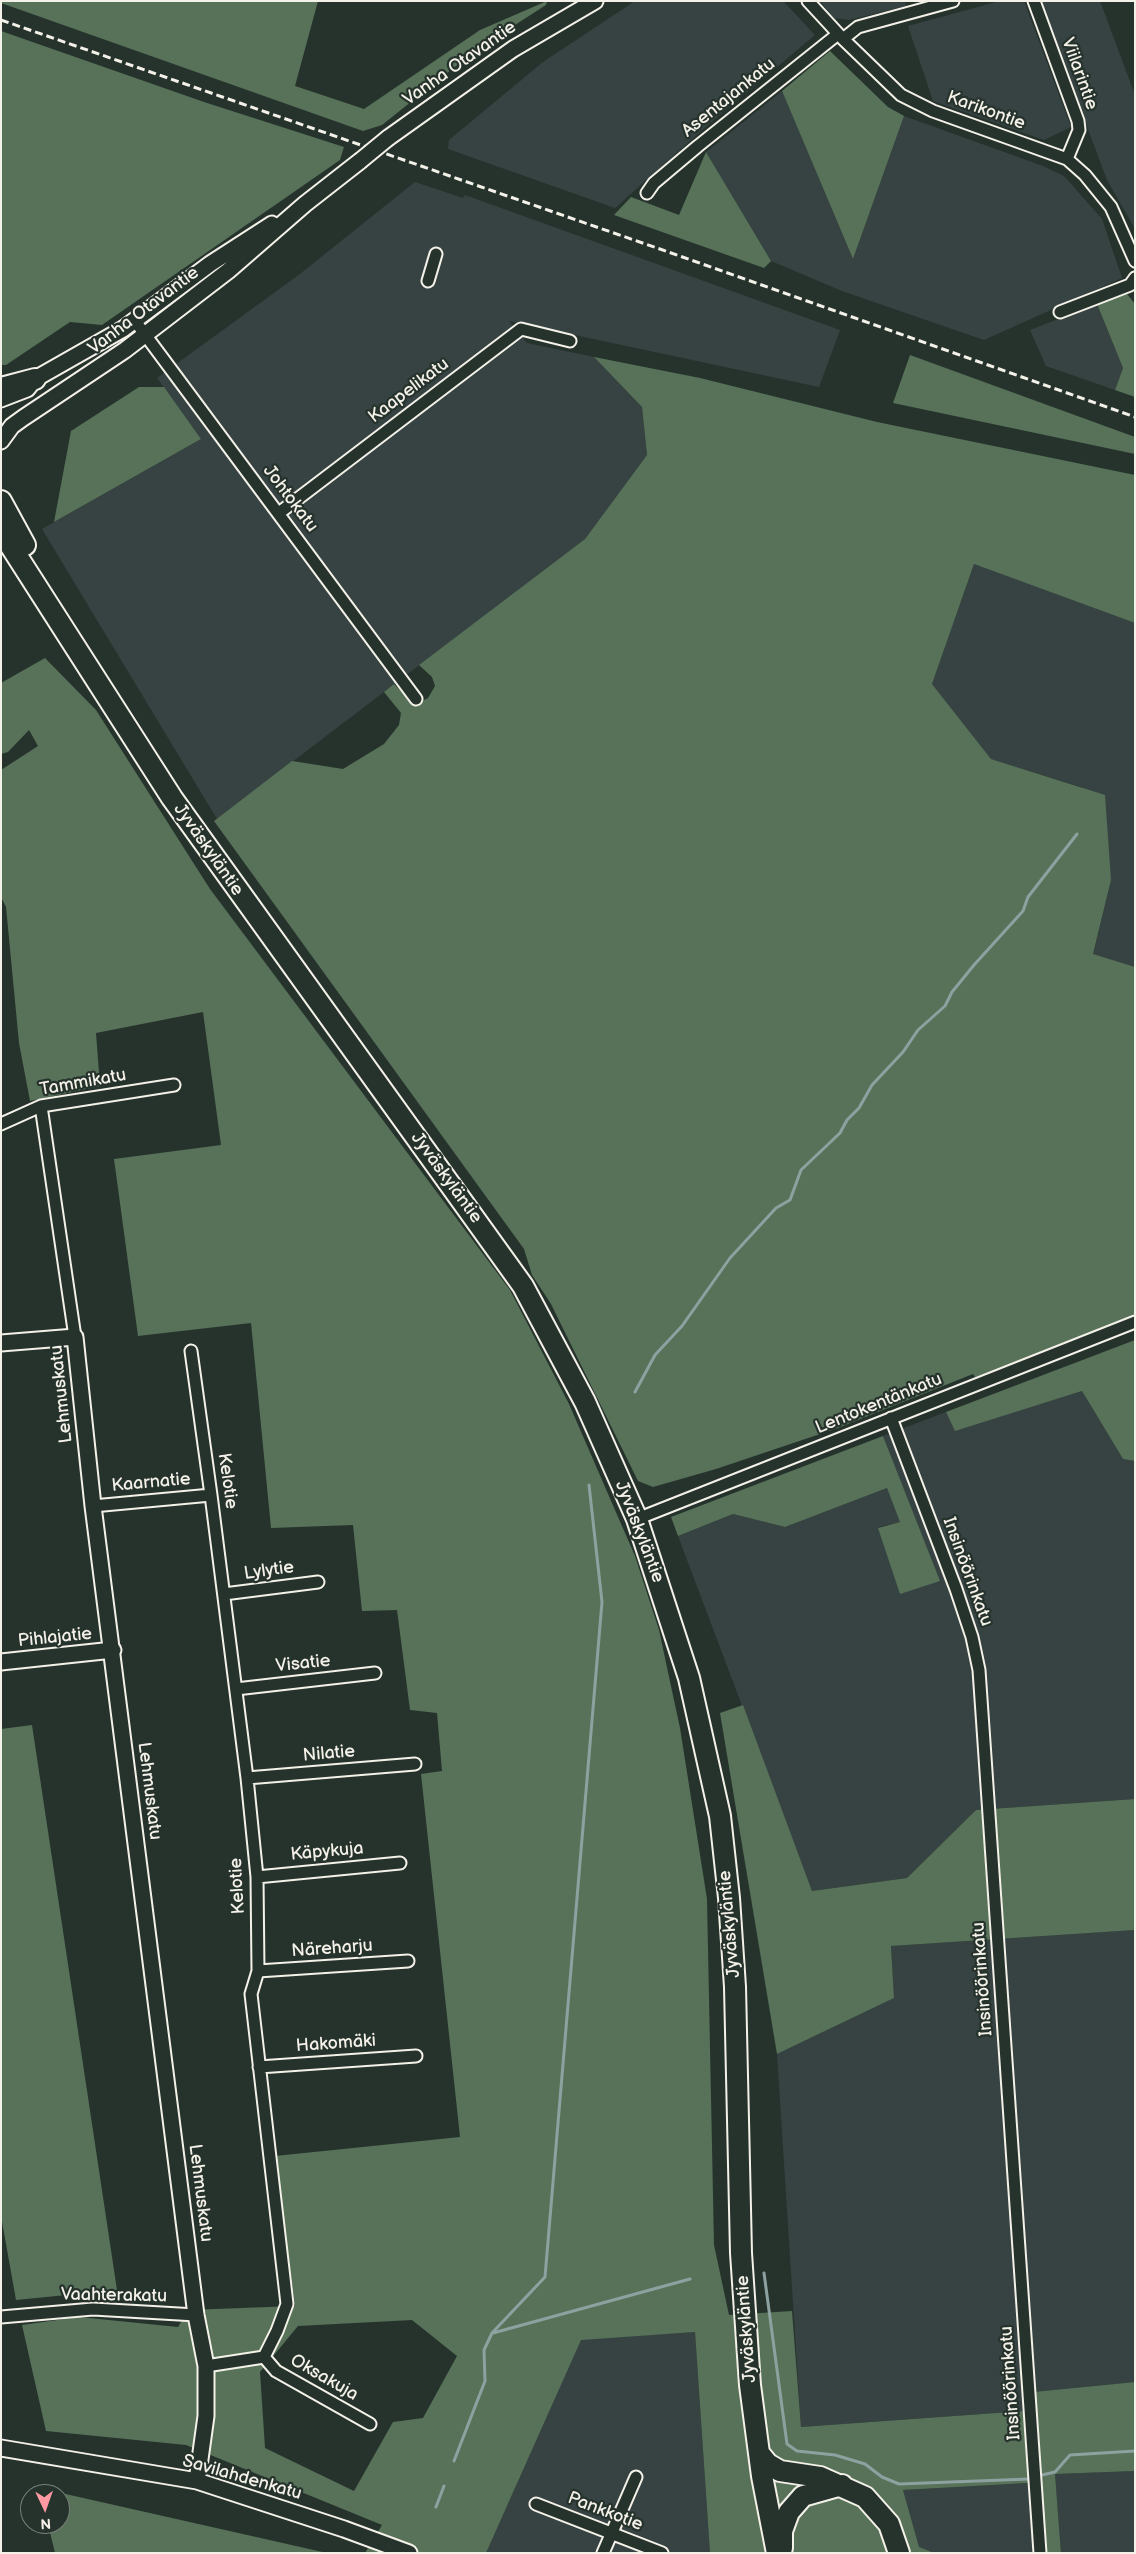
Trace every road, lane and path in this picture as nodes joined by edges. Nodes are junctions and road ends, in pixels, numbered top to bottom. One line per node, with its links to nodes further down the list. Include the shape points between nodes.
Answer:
1 (595, 1): 8 (main road, Vanha Otavantie, bridge, via 513,49 388,138)
2 (808, 1): 5 (street, Karikontie)
3 (953, 1): 5 (street, Asentajankatu, via 858,27)
4 (1034, 1): 6 (street, Viilarintie, via 1078,121 1077,138)
5 (840, 37): 6 (street, Karikontie, via 890,86 915,102); 7 (street, Asentajankatu, via 698,146)
6 (1067, 159): 10 (street, Karikontie, via 1111,207)
7 (647, 193)
8 (305, 204): 14 (main road, Vanha Otavantie, via 223,255); 15 (main road, Vanha Otavantie)
9 (436, 254): 12 (street)
10 (1135, 261)
11 (1135, 278): 13 (street, via 1130,285)
12 (428, 281)
13 (1060, 312)
14 (135, 321): 15 (street, Johtokatu); 17 (main road, Vanha Otavantie)
15 (145, 336): 20 (main road, Vanha Otavantie, via 12,426); 22 (street, Johtokatu)
16 (570, 341): 22 (street, Kaapelikatu, via 521,329)
17 (35, 380): 18 (highway); 19 (main road, Vanha Otavantie, via 27,389)
18 (1, 388)
19 (1, 399)
20 (1, 441)
21 (1, 501): 24 (highway, Jyväskyläntie)
22 (279, 513): 25 (street, Johtokatu)
23 (1, 531): 24 (highway, Jyväskyläntie)
24 (86, 660): 36 (highway, Jyväskyläntie, via 172,798 523,1286 585,1402)
25 (416, 699)
26 (174, 1085): 27 (street, Tammikatu)
27 (41, 1106): 28 (street, Tammikatu); 30 (street, Lehmuskatu)
28 (1, 1124)
29 (1135, 1322): 33 (street, Lentokentänkatu)
30 (75, 1337): 31 (main road); 35 (main road, Lehmuskatu)
31 (1, 1343)
32 (190, 1351): 34 (street, Kelotie)
33 (891, 1418): 36 (street, Lentokentänkatu); 69 (street, Insinöörinkatu, via 956,1589 972,1637 978,1670)
34 (211, 1495): 35 (street, Kaarnatie); 38 (street, Kelotie)
35 (93, 1506): 39 (main road, Lehmuskatu)
36 (637, 1519): 57 (highway, Jyväskyläntie, via 689,1678 720,1816 735,1987 742,2253 750,2385)
37 (318, 1582): 38 (street, Lylytie)
38 (224, 1594): 42 (street, Kelotie)
39 (113, 1650): 40 (main road, Pihlajatie); 51 (main road, Lehmuskatu)
40 (1, 1662)
41 (375, 1673): 42 (street, Visatie)
42 (236, 1689): 44 (street, Kelotie)
43 (415, 1764): 44 (street, Nilatie)
44 (247, 1778): 46 (street, Kelotie)
45 (400, 1863): 46 (street, Käpykuja)
46 (256, 1876): 48 (street, Kelotie)
47 (408, 1961): 48 (street, Näreharju)
48 (258, 1972): 50 (street, Kelotie, via 251,1994)
49 (416, 2056): 50 (street, Hakomäki)
50 (259, 2067): 53 (street, Kelotie, via 287,2304)
51 (196, 2315): 52 (street, Vaahterakatu, via 93,2309); 54 (main road, Lehmuskatu)
52 (1, 2317)
53 (264, 2356): 54 (street); 55 (street, Oksakuja, via 276,2371)
54 (206, 2366): 59 (main road, Lehmuskatu, via 206,2416)
55 (370, 2424)
56 (1, 2448): 59 (main road, Savilahdenkatu)
57 (759, 2453): 60 (highway, via 780,2471 820,2477); 66 (highway, Jyväskyläntie)
58 (636, 2477): 62 (street)
59 (197, 2481): 63 (main road, Savilahdenkatu)
60 (842, 2485): 67 (highway, via 803,2496 789,2512 782,2531); 68 (highway, via 865,2497 880,2512 889,2524)
61 (536, 2504): 62 (street, Pankkotie)
62 (612, 2532): 64 (street); 65 (street, Pankkotie)
63 (409, 2553)
64 (603, 2553)
65 (662, 2553)
66 (778, 2553)
67 (782, 2553)
68 (899, 2553)
69 (1040, 2553)

